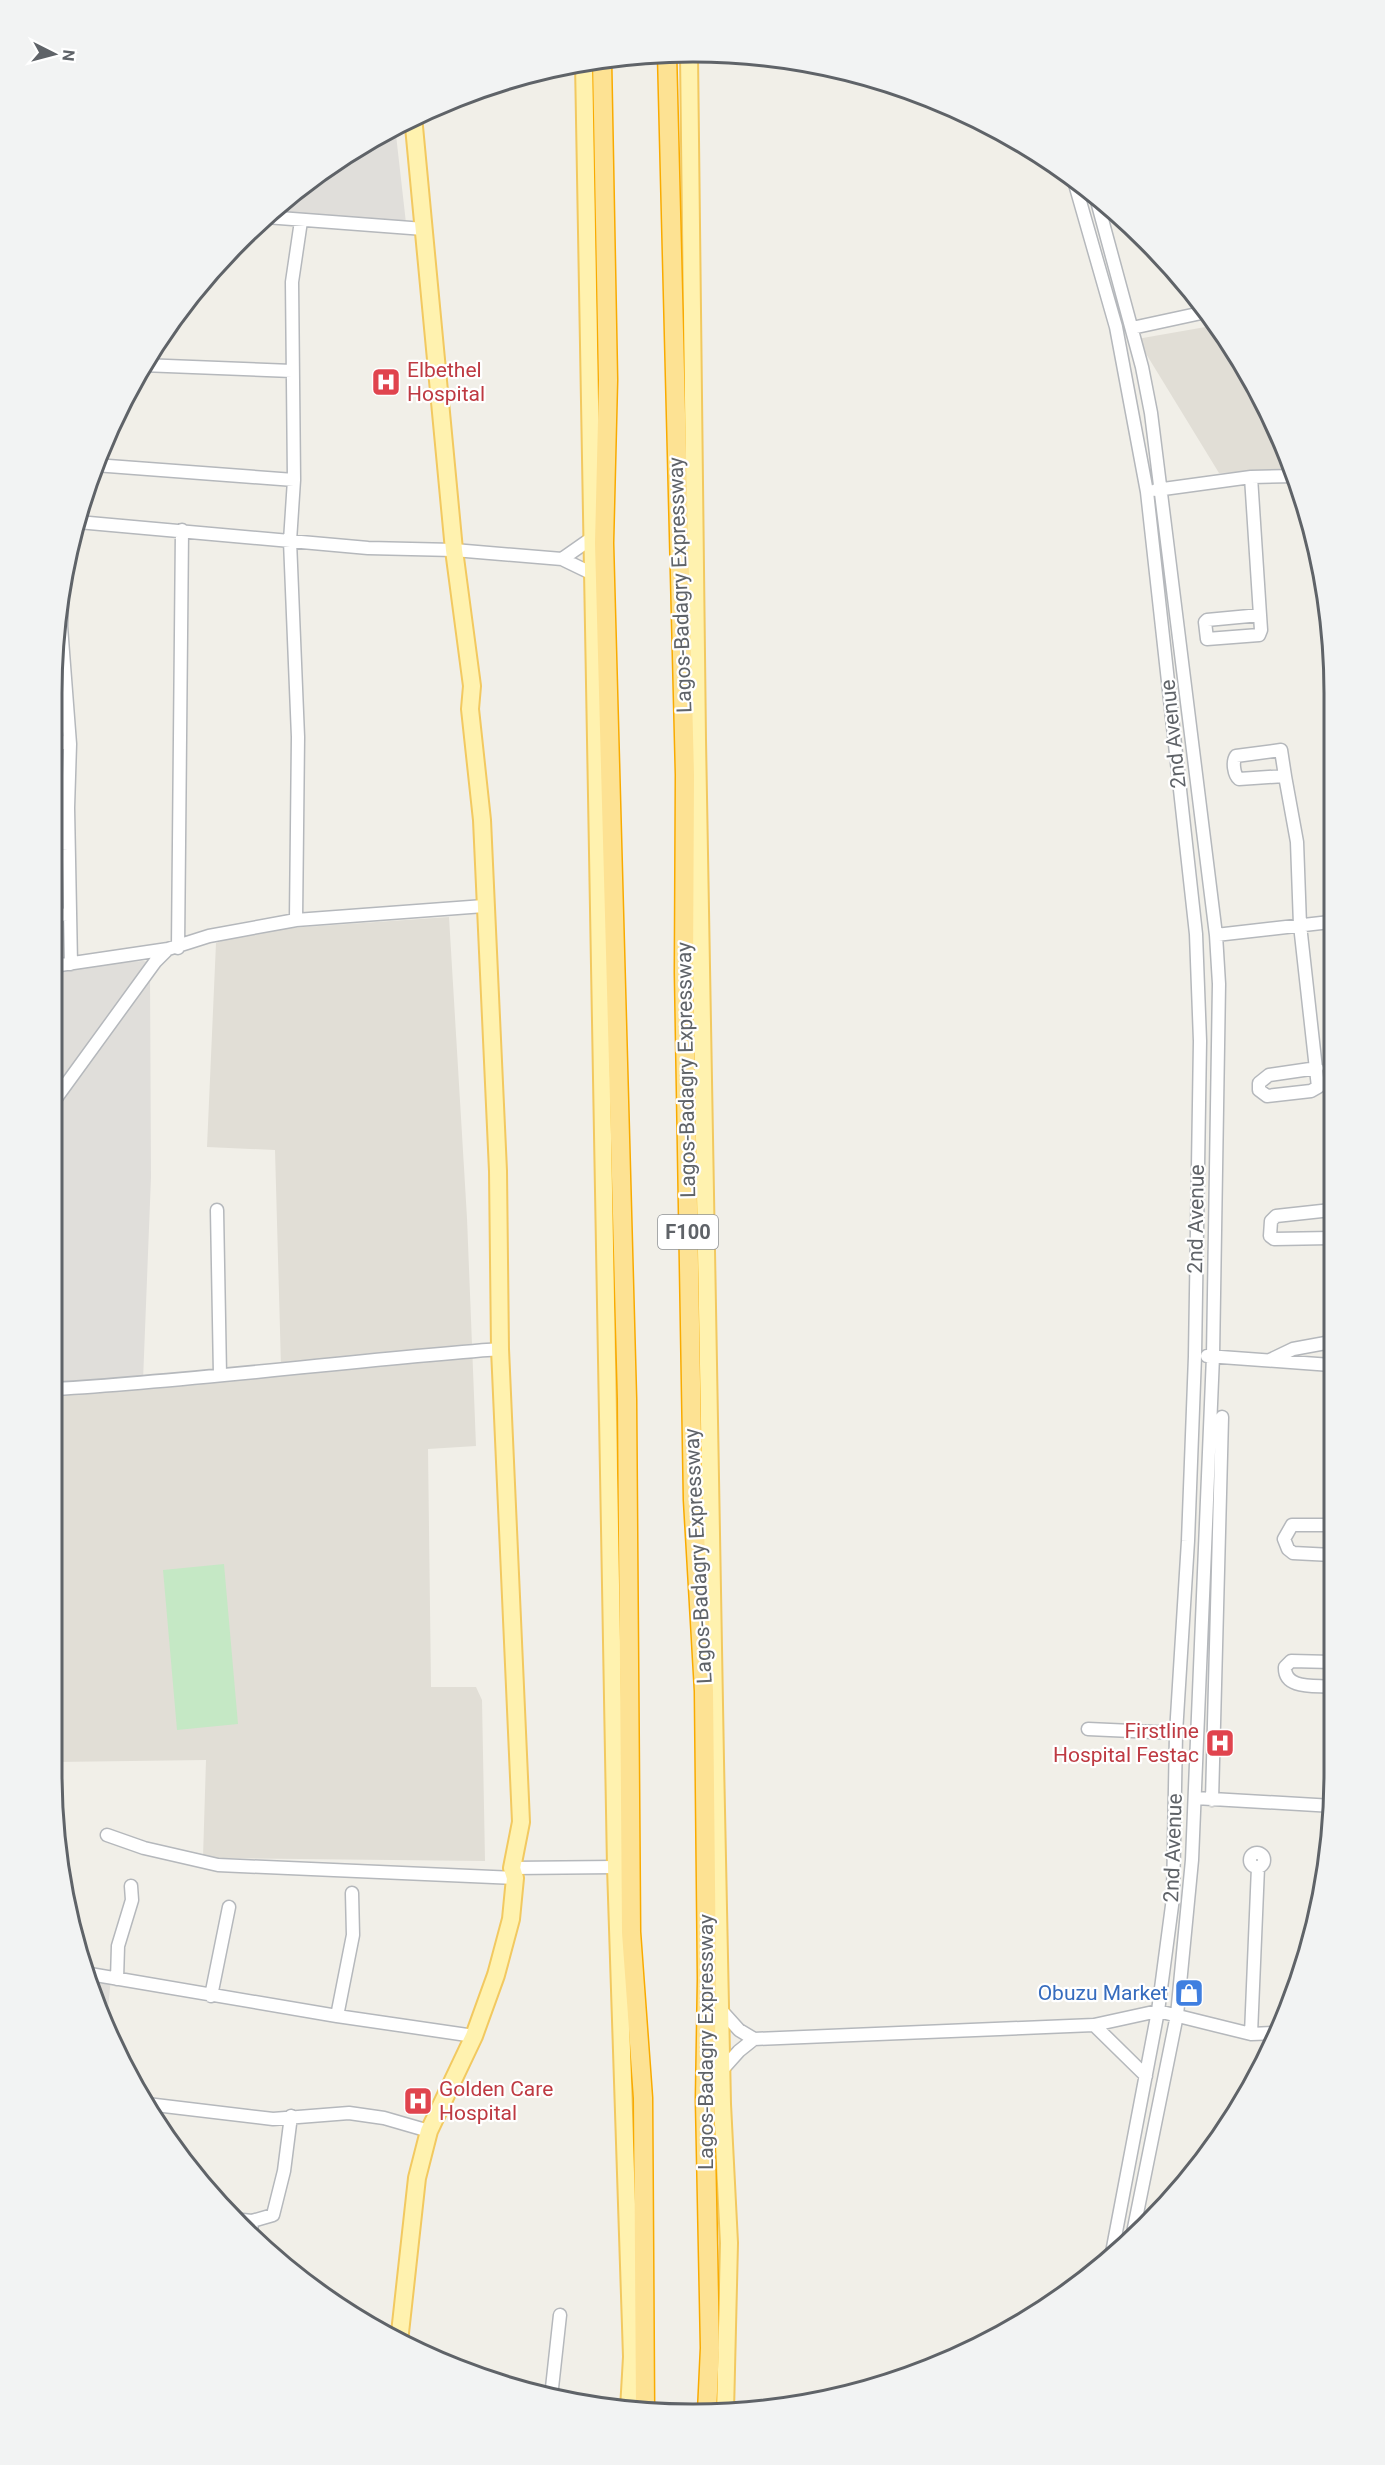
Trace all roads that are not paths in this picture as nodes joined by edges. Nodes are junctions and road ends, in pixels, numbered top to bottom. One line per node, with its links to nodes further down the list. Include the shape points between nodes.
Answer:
1 (689, 62): 79 (main road, Lagos-Badagry Expressway, via 697,751)
2 (667, 63): 104 (highway, Lagos-Badagry Expressway / F100, via 685,775 684,972 693,1500 704,1691)
3 (602, 68): 102 (highway, via 608,380 604,543 627,1399 631,1932 643,2098)
4 (584, 71): 24 (main road)
5 (414, 127): 11 (main road)
6 (406, 131): 11 (main road)
7 (1077, 192): 21 (street, 2nd Avenue, via 1116,327)
8 (1100, 210): 13 (street, 2nd Avenue)
9 (276, 218): 10 (street)
10 (301, 221): 11 (street); 15 (street, via 292,282)
11 (420, 229): 26 (main road)
12 (1197, 314): 13 (street)
13 (1132, 328): 20 (street, 2nd Avenue, via 1152,413)
14 (153, 365): 15 (street)
15 (292, 371): 19 (street)
16 (104, 466): 19 (street)
17 (1285, 476): 18 (street)
18 (1251, 477): 20 (street); 29 (street)
19 (294, 480): 25 (street)
20 (1162, 489): 21 (street); 42 (street, 2nd Avenue)
21 (1147, 492): 53 (street, 2nd Avenue, via 1196,934 1200,1041)
22 (85, 523): 23 (street)
23 (182, 530): 25 (street); 43 (street)
24 (592, 538): 27 (street); 28 (main road)
25 (290, 541): 26 (street, via 368,548); 39 (street, via 298,737)
26 (451, 549): 27 (street); 36 (main road, via 472,686 470,709 482,820)
27 (562, 559): 28 (street)
28 (591, 573): 70 (main road, via 597,691)
29 (1260, 615)
30 (62, 663): 32 (street)
31 (61, 742): 32 (street)
32 (70, 744): 35 (street)
33 (1285, 776): 41 (street, via 1297,842)
34 (61, 844): 35 (street)
35 (68, 844): 38 (street)
36 (484, 906): 39 (street); 52 (main road, via 498,1171)
37 (61, 915): 38 (street)
38 (68, 915): 44 (street)
39 (296, 920): 43 (street, via 209,936)
40 (1324, 923): 41 (street)
41 (1300, 925): 42 (street); 46 (street)
42 (1216, 935): 54 (street, 2nd Avenue, via 1219,1056)
43 (173, 949): 44 (street); 47 (street, via 155,962)
44 (71, 964): 45 (street)
45 (61, 965)
46 (1317, 1068): 46 (street, via 1269,1075 1259,1083 1259,1090 1267,1096 1314,1090 1318,1087)
47 (61, 1091)
48 (217, 1210): 57 (street)
49 (1324, 1211): 50 (street, via 1276,1216 1271,1221 1270,1236)
50 (1324, 1238)
51 (1324, 1343): 55 (street, via 1293,1349)
52 (500, 1349): 57 (street); 72 (main road, via 521,1822)
53 (1195, 1356): 54 (street); 65 (street, 2nd Avenue)
54 (1213, 1356): 55 (street); 66 (street, 2nd Avenue)
55 (1268, 1361): 56 (street)
56 (1324, 1365)
57 (220, 1375): 58 (street)
58 (61, 1388)
59 (1222, 1417): 67 (street)
60 (1324, 1526): 61 (street, via 1292,1526 1284,1539 1293,1553)
61 (1324, 1555)
62 (1324, 1662): 63 (street, via 1291,1661 1285,1668 1288,1680 1296,1684)
63 (1324, 1686)
64 (1088, 1729): 65 (street)
65 (1176, 1733): 80 (street, 2nd Avenue, via 1173,1898)
66 (1195, 1798): 67 (street); 81 (street, 2nd Avenue)
67 (1212, 1800): 68 (street)
68 (1322, 1805)
69 (107, 1835): 72 (street, via 218,1865)
70 (616, 1867): 72 (street); 101 (main road, via 632,2357)
71 (1258, 1867): 85 (street)
72 (513, 1873): 86 (main road, via 511,1919)
73 (131, 1886): 77 (street, via 132,1900 118,1946)
74 (352, 1893): 82 (street, via 353,1935)
75 (229, 1907): 78 (street)
76 (95, 1974): 77 (street)
77 (117, 1979): 78 (street)
78 (211, 1996): 82 (street)
79 (721, 2010): 87 (street, via 739,2030); 88 (main road, Lagos-Badagry Expressway)
80 (1158, 2011): 81 (street); 83 (street); 89 (street, 2nd Avenue)
81 (1177, 2015): 85 (street); 95 (street, 2nd Avenue)
82 (337, 2016): 86 (street)
83 (1094, 2025): 87 (street); 89 (street)
84 (1266, 2033): 85 (street)
85 (1251, 2034)
86 (474, 2037): 92 (main road)
87 (754, 2039): 88 (street)
88 (722, 2070): 103 (main road, Lagos-Badagry Expressway, via 729,2243)
89 (1146, 2076): 97 (street, 2nd Avenue)
90 (157, 2105): 91 (street, via 251,2117)
91 (291, 2116): 92 (street, via 349,2113); 94 (street, via 273,2215)
92 (429, 2131): 99 (main road, via 417,2178)
93 (248, 2221): 94 (street)
94 (252, 2221): 96 (street)
95 (1135, 2223)
96 (252, 2224)
97 (1114, 2242)
98 (560, 2315): 100 (street)
99 (400, 2331)
100 (552, 2387)
101 (630, 2400)
102 (645, 2401)
103 (725, 2402)
104 (707, 2403)

